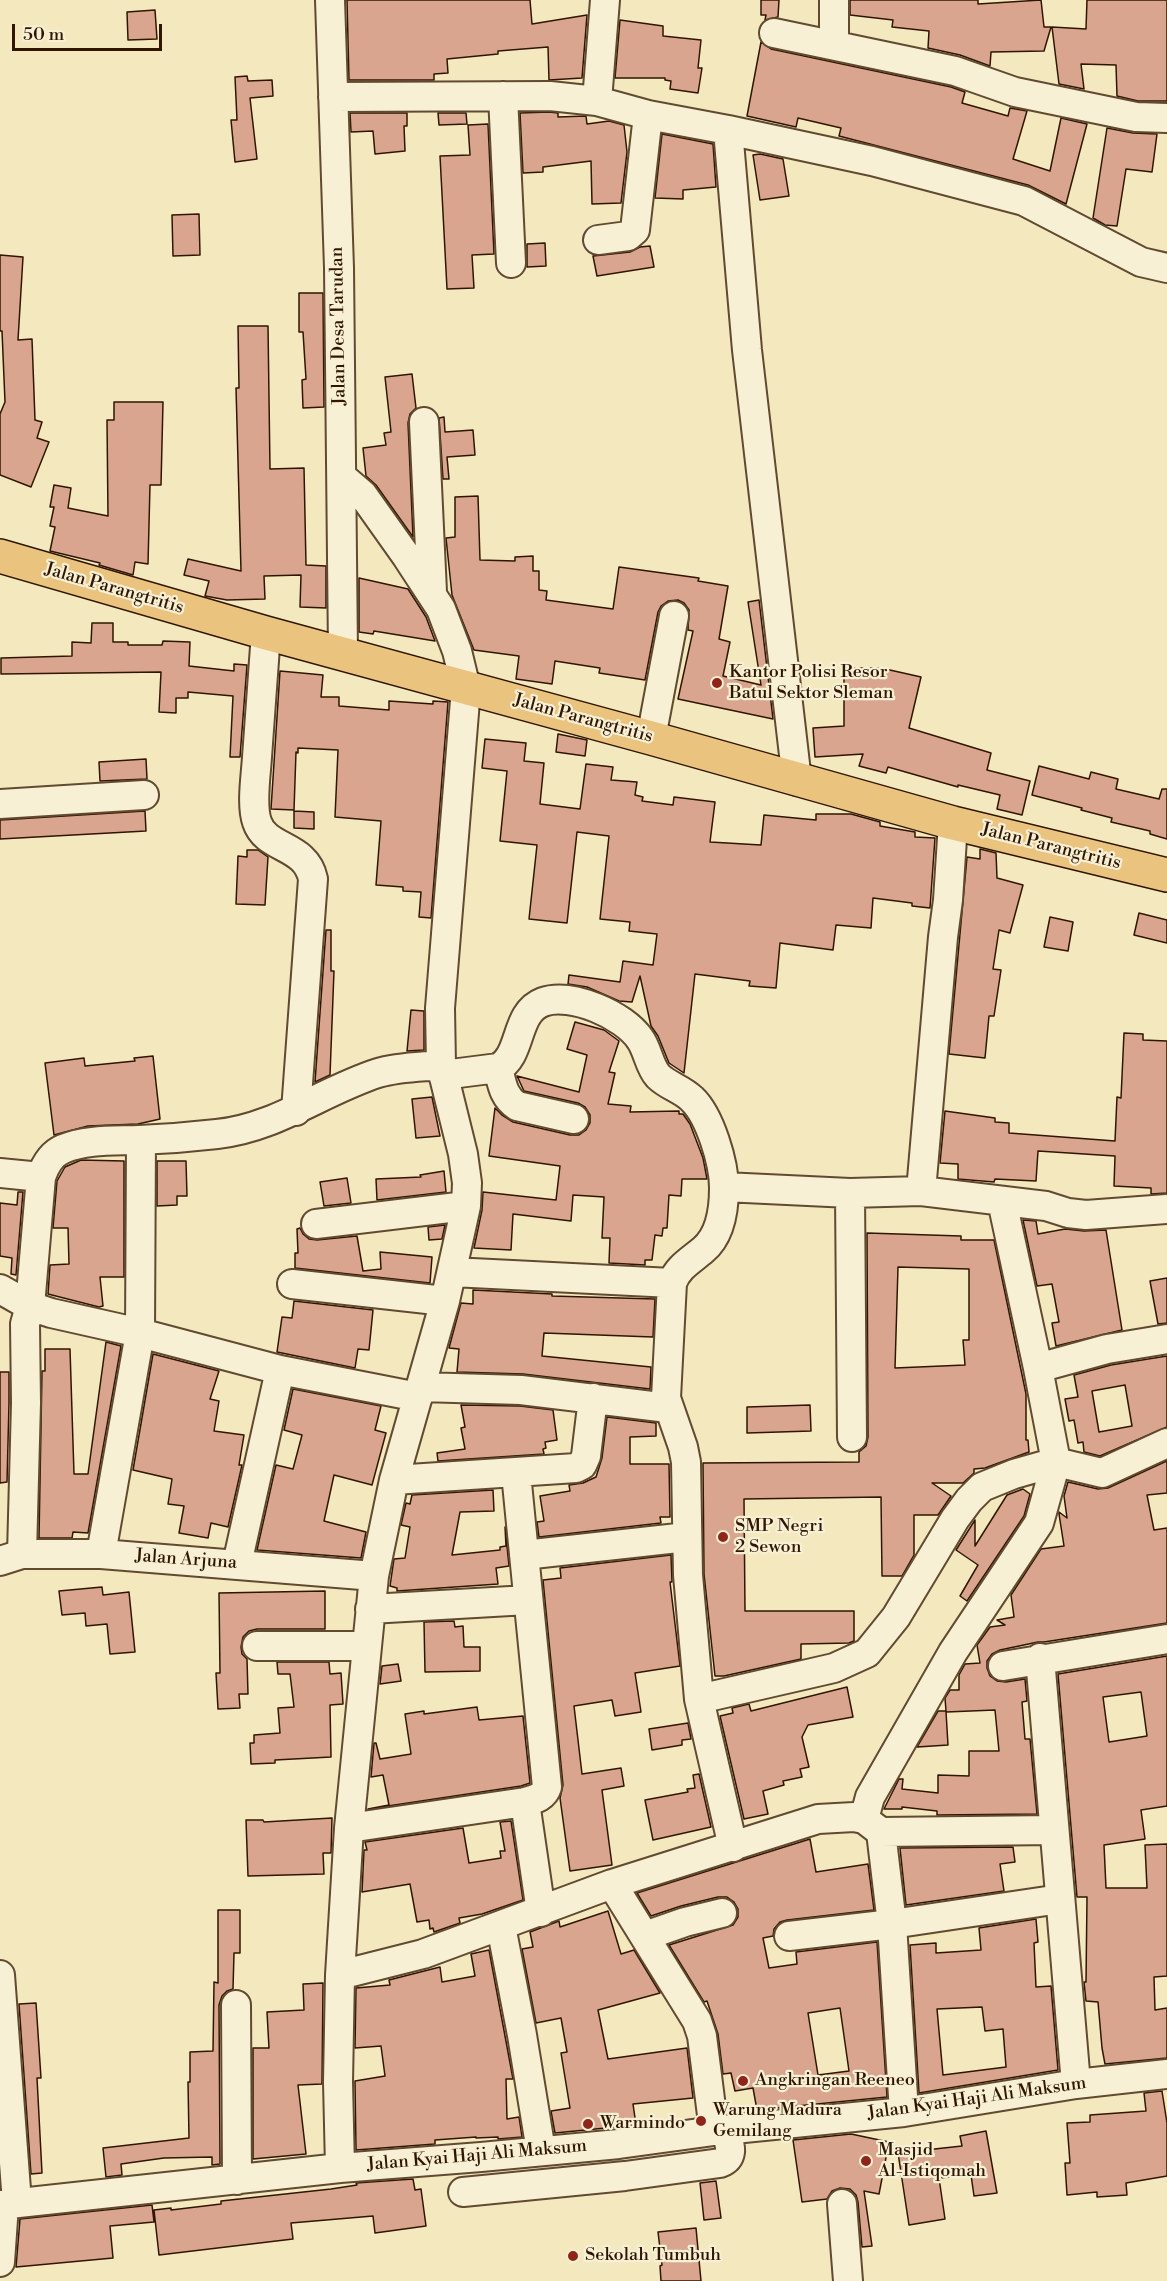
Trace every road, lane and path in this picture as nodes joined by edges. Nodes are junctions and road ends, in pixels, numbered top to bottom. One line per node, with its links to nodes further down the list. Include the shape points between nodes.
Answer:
1 (330, 0): 7 (street, Jalan Desa Tarudan)
2 (605, 0): 8 (street)
3 (834, 0): 5 (street)
4 (774, 33): 5 (street)
5 (834, 45): 10 (street, via 955,71 1026,94 1136,117)
6 (503, 96): 7 (street); 8 (street); 13 (street)
7 (333, 97): 16 (street, Jalan Desa Tarudan)
8 (597, 101): 9 (street)
9 (648, 115): 11 (street); 12 (street, via 634,230 628,236)
10 (1167, 118)
11 (728, 130): 14 (street, via 872,161 1024,201 1141,262); 24 (street, via 748,362)
12 (598, 240)
13 (510, 263)
14 (1167, 268)
15 (424, 422): 18 (street)
16 (342, 477): 18 (street, via 368,502); 21 (street, Jalan Desa Tarudan)
17 (0, 556): 20 (main road, Jalan Parangtritis)
18 (432, 594): 22 (street, via 448,626)
19 (674, 616): 23 (street)
20 (266, 633): 21 (main road, Jalan Parangtritis); 31 (street, via 256,779 257,822 266,835 307,862 313,879)
21 (343, 653): 22 (main road, Jalan Parangtritis)
22 (466, 688): 23 (main road, Jalan Parangtritis); 30 (street, via 440,1008)
23 (651, 738): 24 (main road, Jalan Parangtritis)
24 (797, 781): 27 (main road, Jalan Parangtritis)
25 (144, 795): 26 (street)
26 (0, 804)
27 (953, 823): 28 (main road, Jalan Parangtritis); 37 (street)
28 (1167, 875)
29 (498, 1068): 30 (street); 32 (street, via 509,1101); 36 (street, via 507,1062 527,1015 538,1004 570,1001 614,1016 639,1037 659,1077 698,1105 716,1146)
30 (442, 1070): 31 (street, via 405,1068 376,1074); 40 (street, via 463,1154)
31 (296, 1111): 33 (street, via 241,1131)
32 (574, 1119)
33 (141, 1140): 35 (street, via 69,1147 53,1156); 49 (street)
34 (0, 1173): 35 (street)
35 (41, 1177): 48 (street)
36 (724, 1187): 38 (street); 44 (street, via 722,1215 712,1241 681,1268)
37 (921, 1191): 38 (street); 39 (street)
38 (850, 1193): 56 (street)
39 (1002, 1201): 41 (street, via 1086,1215); 51 (street)
40 (466, 1206): 42 (street); 43 (street)
41 (1167, 1209)
42 (316, 1224)
43 (452, 1272): 44 (street); 47 (street)
44 (672, 1283): 55 (street)
45 (292, 1284): 47 (street)
46 (0, 1289): 48 (street)
47 (445, 1301): 53 (street)
48 (30, 1306): 49 (street); 64 (street, via 25,1324 26,1403)
49 (140, 1333): 52 (street); 62 (street)
50 (1167, 1339): 51 (street, via 1107,1349)
51 (1038, 1368): 58 (street)
52 (280, 1370): 53 (street); 65 (street)
53 (420, 1392): 54 (street, via 521,1389); 60 (street)
54 (593, 1398): 55 (street); 59 (street, via 582,1465 570,1470)
55 (668, 1408): 61 (street, via 686,1462)
56 (852, 1437)
57 (1167, 1443): 58 (street, via 1102,1473)
58 (1056, 1462): 74 (street, via 999,1479 982,1487 969,1500 896,1617 867,1653 834,1668); 76 (street, via 1040,1523 952,1652 870,1797)
59 (516, 1473): 60 (street); 63 (street)
60 (394, 1480): 66 (street)
61 (687, 1537): 63 (street); 74 (street)
62 (101, 1554): 64 (street, Jalan Arjuna); 65 (street, Jalan Arjuna)
63 (524, 1555): 67 (street)
64 (11, 1557)
65 (237, 1564): 66 (street, Jalan Arjuna)
66 (374, 1576): 68 (street)
67 (528, 1600): 68 (street); 75 (street, via 547,1787 537,1798)
68 (370, 1609): 71 (street)
69 (1167, 1639): 72 (street)
70 (258, 1646): 71 (street)
71 (366, 1647): 77 (street)
72 (1040, 1658): 73 (street); 78 (street)
73 (1003, 1666)
74 (699, 1699): 79 (street)
75 (525, 1802): 77 (street); 82 (street)
76 (873, 1826): 78 (street); 79 (street, via 854,1817 818,1819); 84 (street)
77 (349, 1828): 89 (street)
78 (1054, 1830): 81 (street)
79 (733, 1847): 80 (street)
80 (612, 1884): 82 (street); 86 (street)
81 (1060, 1899): 84 (street); 92 (street)
82 (541, 1911): 85 (street)
83 (722, 1913): 86 (street)
84 (892, 1924): 87 (street); 93 (street)
85 (501, 1926): 89 (street, via 423,1954); 96 (street)
86 (645, 1936): 94 (street, via 698,2021)
87 (789, 1936)
88 (0, 1975): 101 (street)
89 (340, 1976): 97 (street)
90 (236, 2005): 99 (street)
91 (1167, 2074): 92 (street, Jalan Kyai Haji Ali Maksum)
92 (1076, 2084): 93 (street, Jalan Kyai Haji Ali Maksum)
93 (904, 2112): 94 (street, Jalan Kyai Haji Ali Maksum)
94 (720, 2131): 95 (street, Jalan Kyai Haji Ali Maksum); 98 (street, via 731,2151 725,2161)
95 (619, 2144): 96 (street, Jalan Kyai Haji Ali Maksum); 98 (street)
96 (541, 2151): 97 (street, Jalan Kyai Haji Ali Maksum)
97 (340, 2168): 99 (street, Jalan Kyai Haji Ali Maksum)
98 (625, 2176): 100 (street)
99 (237, 2180): 101 (street, Jalan Kyai Haji Ali Maksum)
100 (463, 2192)
101 (7, 2204): 103 (street)
102 (842, 2204): 104 (street)
103 (0, 2262)
104 (848, 2281)

